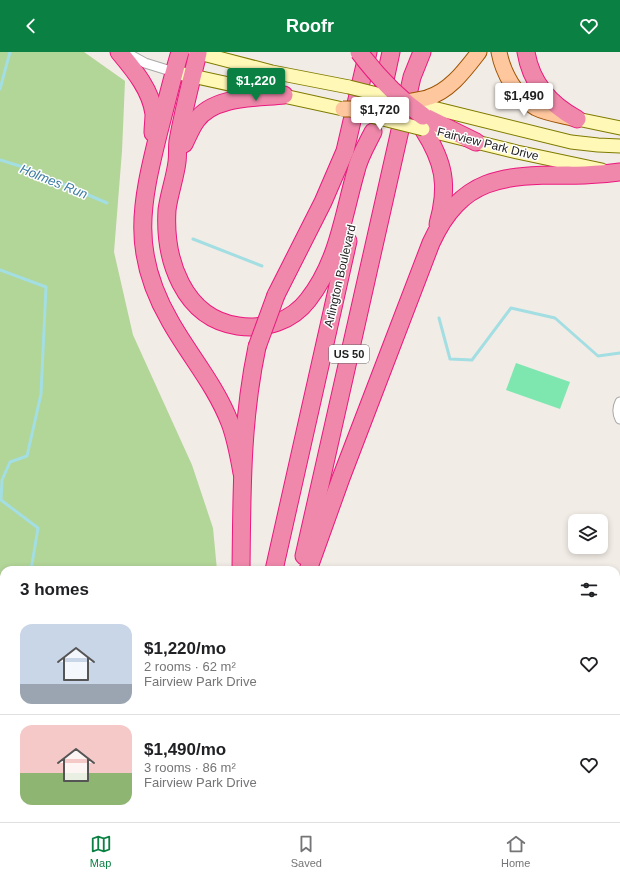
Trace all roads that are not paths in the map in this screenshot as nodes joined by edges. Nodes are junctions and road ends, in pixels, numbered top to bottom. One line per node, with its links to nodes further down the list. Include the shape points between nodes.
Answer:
1 (119, 52): 26 (highway, via 145,88 154,114)
2 (125, 52): 13 (street, Fairview Park Drive, via 145,63)
3 (180, 52): 13 (highway)
4 (196, 52): 14 (highway); 17 (main road, bridge)
5 (359, 52): 17 (highway, bridge, via 381,79)
6 (368, 52): 31 (highway, bridge, via 345,151 323,202 276,295 257,347 250,380)
7 (391, 52): 22 (highway, Arlington Boulevard / US 50)
8 (418, 52): 15 (main road, US 50)
9 (422, 52): 15 (highway)
10 (479, 52): 19 (main road, via 454,82 439,93)
11 (499, 52): 20 (main road, via 506,76 527,102 536,108)
12 (526, 52): 20 (highway, via 531,72 548,98 561,111)
13 (174, 72): 14 (main road, Fairview Park Drive); 26 (highway)
14 (192, 76): 16 (main road, Fairview Park Drive); 25 (highway, via 178,142)
15 (412, 77): 36 (highway, US 50)
16 (284, 95): 18 (main road, Fairview Park Drive); 25 (highway, via 235,100 205,111 196,120)
17 (406, 102): 18 (main road, bridge, via 365,109); 19 (highway, bridge); 19 (main road, bridge)
18 (344, 109): 19 (main road, Fairview Park Drive, bridge)
19 (425, 112): 23 (highway); 24 (main road, Fairview Park Drive, via 571,142); 28 (highway, via 444,175 442,210)
20 (576, 119): 21 (main road)
21 (620, 128)
22 (373, 132): 25 (highway, via 356,169 340,236 320,285 296,312 274,324 239,326 213,318 201,310 177,278 172,262 168,229 168,209); 32 (highway, Arlington Boulevard / US 50)
23 (476, 142): 27 (main road, Fairview Park Drive)
24 (620, 146)
25 (177, 162)
26 (150, 167): 31 (highway, via 142,213 142,242 152,284 170,321 219,399 230,422)
27 (620, 172): 28 (highway, via 530,175 496,180 470,192 457,202)
28 (437, 230): 37 (highway)
29 (620, 402): 30 (street)
30 (620, 419)
31 (242, 473): 33 (highway)
32 (280, 544): 34 (highway, Arlington Boulevard / US 50); 35 (highway)
33 (241, 566)
34 (275, 566)
35 (279, 566)
36 (301, 566)
37 (309, 566)

